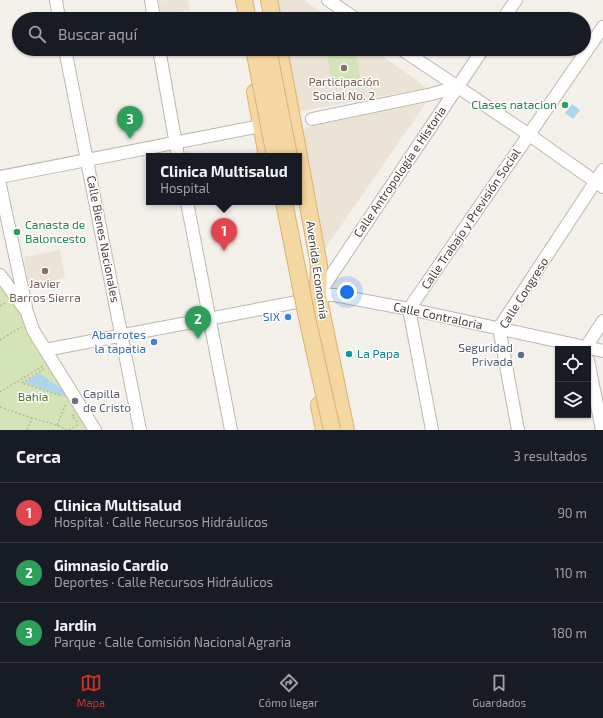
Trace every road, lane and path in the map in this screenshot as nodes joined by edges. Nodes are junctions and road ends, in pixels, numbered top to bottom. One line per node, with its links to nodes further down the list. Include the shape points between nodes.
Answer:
1 (56, 0): 9 (street)
2 (151, 0): 10 (street)
3 (238, 0): 11 (main road)
4 (244, 0): 12 (main road)
5 (258, 0): 13 (main road)
6 (269, 0): 14 (main road)
7 (328, 0): 15 (street)
8 (516, 0): 16 (street)
9 (58, 12)
10 (153, 12)
11 (240, 12)
12 (247, 12)
13 (261, 12)
14 (272, 12)
15 (346, 12)
16 (508, 12)
17 (603, 27): 18 (street, Calle Trabajo y Previsión Social)
18 (591, 44)
19 (66, 56): 38 (street, Calle Bienes Nacionales)
20 (160, 56): 32 (street)
21 (248, 56): 30 (main road)
22 (255, 56): 35 (main road, bridge)
23 (269, 56): 36 (main road, bridge)
24 (280, 56): 37 (main road, Avenida Economía)
25 (411, 56): 28 (street)
26 (478, 56): 28 (street, Calle Antropología e Historia)
27 (583, 56): 31 (street, Calle Trabajo y Previsión Social)
28 (457, 87): 29 (street); 31 (street); 49 (street, Calle Antropología e Historia)
29 (312, 119)
30 (261, 126): 32 (street); 34 (main road)
31 (528, 134): 42 (street); 53 (street, Calle Trabajo y Previsión Social)
32 (175, 142): 33 (street); 38 (street)
33 (177, 153)
34 (266, 153)
35 (274, 153)
36 (288, 153)
37 (298, 153)
38 (88, 160): 41 (street); 59 (street, Calle Bienes Nacionales)
39 (603, 170): 42 (street, Calle Congreso)
40 (302, 172): 49 (main road, Avenida Economía, via 319,265)
41 (0, 177)
42 (599, 184): 58 (street, Calle Congreso)
43 (0, 185): 54 (street)
44 (188, 205): 55 (street)
45 (278, 205): 51 (main road, Avenida Economía)
46 (285, 205): 83 (main road, bridge)
47 (299, 205): 49 (main road)
48 (0, 275): 54 (street)
49 (318, 295): 51 (street); 53 (street, Calle Contraloria, via 334,295); 84 (main road, Avenida Economía)
50 (7, 302): 52 (path)
51 (297, 302): 55 (street); 82 (main road, Avenida Economía)
52 (0, 306)
53 (409, 309): 58 (street, Calle Contraloria); 85 (street)
54 (27, 312): 64 (street, via 33,330)
55 (210, 319): 59 (street); 81 (street)
56 (603, 322): 62 (street)
57 (22, 326): 60 (path)
58 (499, 328): 61 (street, Calle Contraloria); 86 (street, Calle Congreso)
59 (122, 335): 64 (street); 80 (street, Calle Bienes Nacionales)
60 (0, 340)
61 (577, 346)
62 (587, 346)
63 (591, 349): 65 (street, Calle Contraloria)
64 (45, 350): 79 (street)
65 (603, 351)
66 (46, 364): 69 (path)
67 (48, 366): 70 (path, via 22,383)
68 (591, 375): 87 (street)
69 (0, 392)
70 (62, 396)
71 (69, 399): 75 (path)
72 (0, 407): 73 (path)
73 (32, 418): 75 (path); 76 (path)
74 (80, 423): 78 (path)
75 (57, 425): 77 (path)
76 (27, 430)
77 (66, 430)
78 (69, 430)
79 (95, 430)
80 (140, 430)
81 (231, 430)
82 (324, 430)
83 (332, 430)
84 (346, 430)
85 (432, 430)
86 (518, 430)
87 (602, 430)

